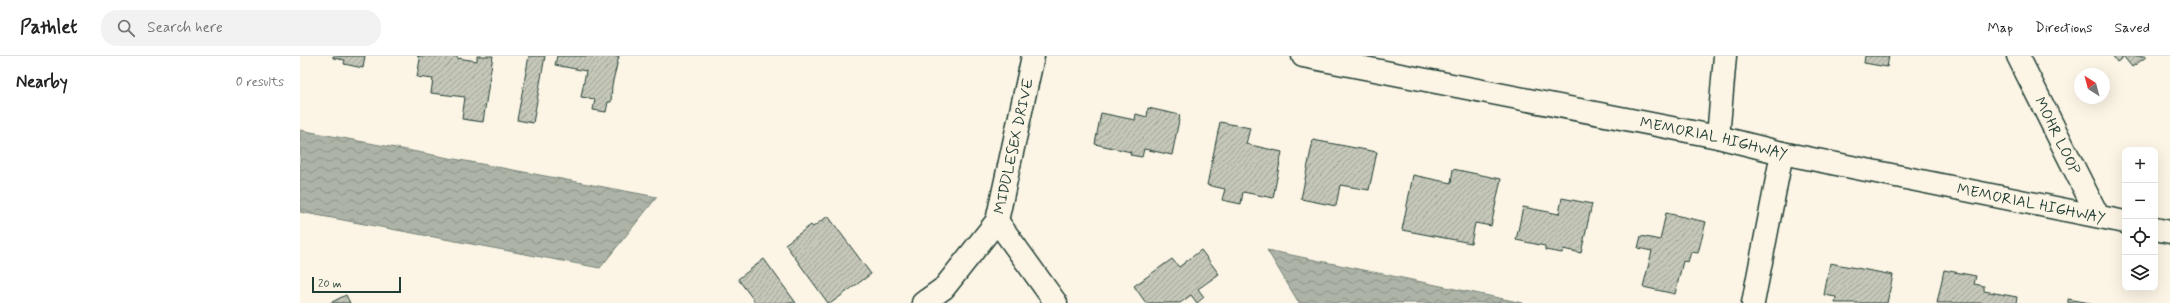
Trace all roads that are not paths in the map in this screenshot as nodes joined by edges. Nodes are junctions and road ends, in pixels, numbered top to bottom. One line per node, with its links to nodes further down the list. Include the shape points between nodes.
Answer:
1 (1033, 56): 9 (street, MIDDLESEX DRIVE)
2 (1303, 56): 5 (street, MEMORIAL HIGHWAY)
3 (1725, 56): 6 (street)
4 (2018, 56): 8 (street, MOHR LOOP)
5 (1356, 61): 6 (street, MEMORIAL HIGHWAY)
6 (1718, 137): 7 (street, MEMORIAL HIGHWAY)
7 (1782, 153): 8 (street, MEMORIAL HIGHWAY); 15 (street)
8 (2098, 216): 10 (street, MEMORIAL HIGHWAY)
9 (997, 221): 13 (street, MIDDLESEX DRIVE, via 944,288); 14 (street)
10 (2122, 221)
11 (2158, 229): 12 (street)
12 (2170, 232)
13 (923, 303)
14 (1056, 303)
15 (1753, 303)

